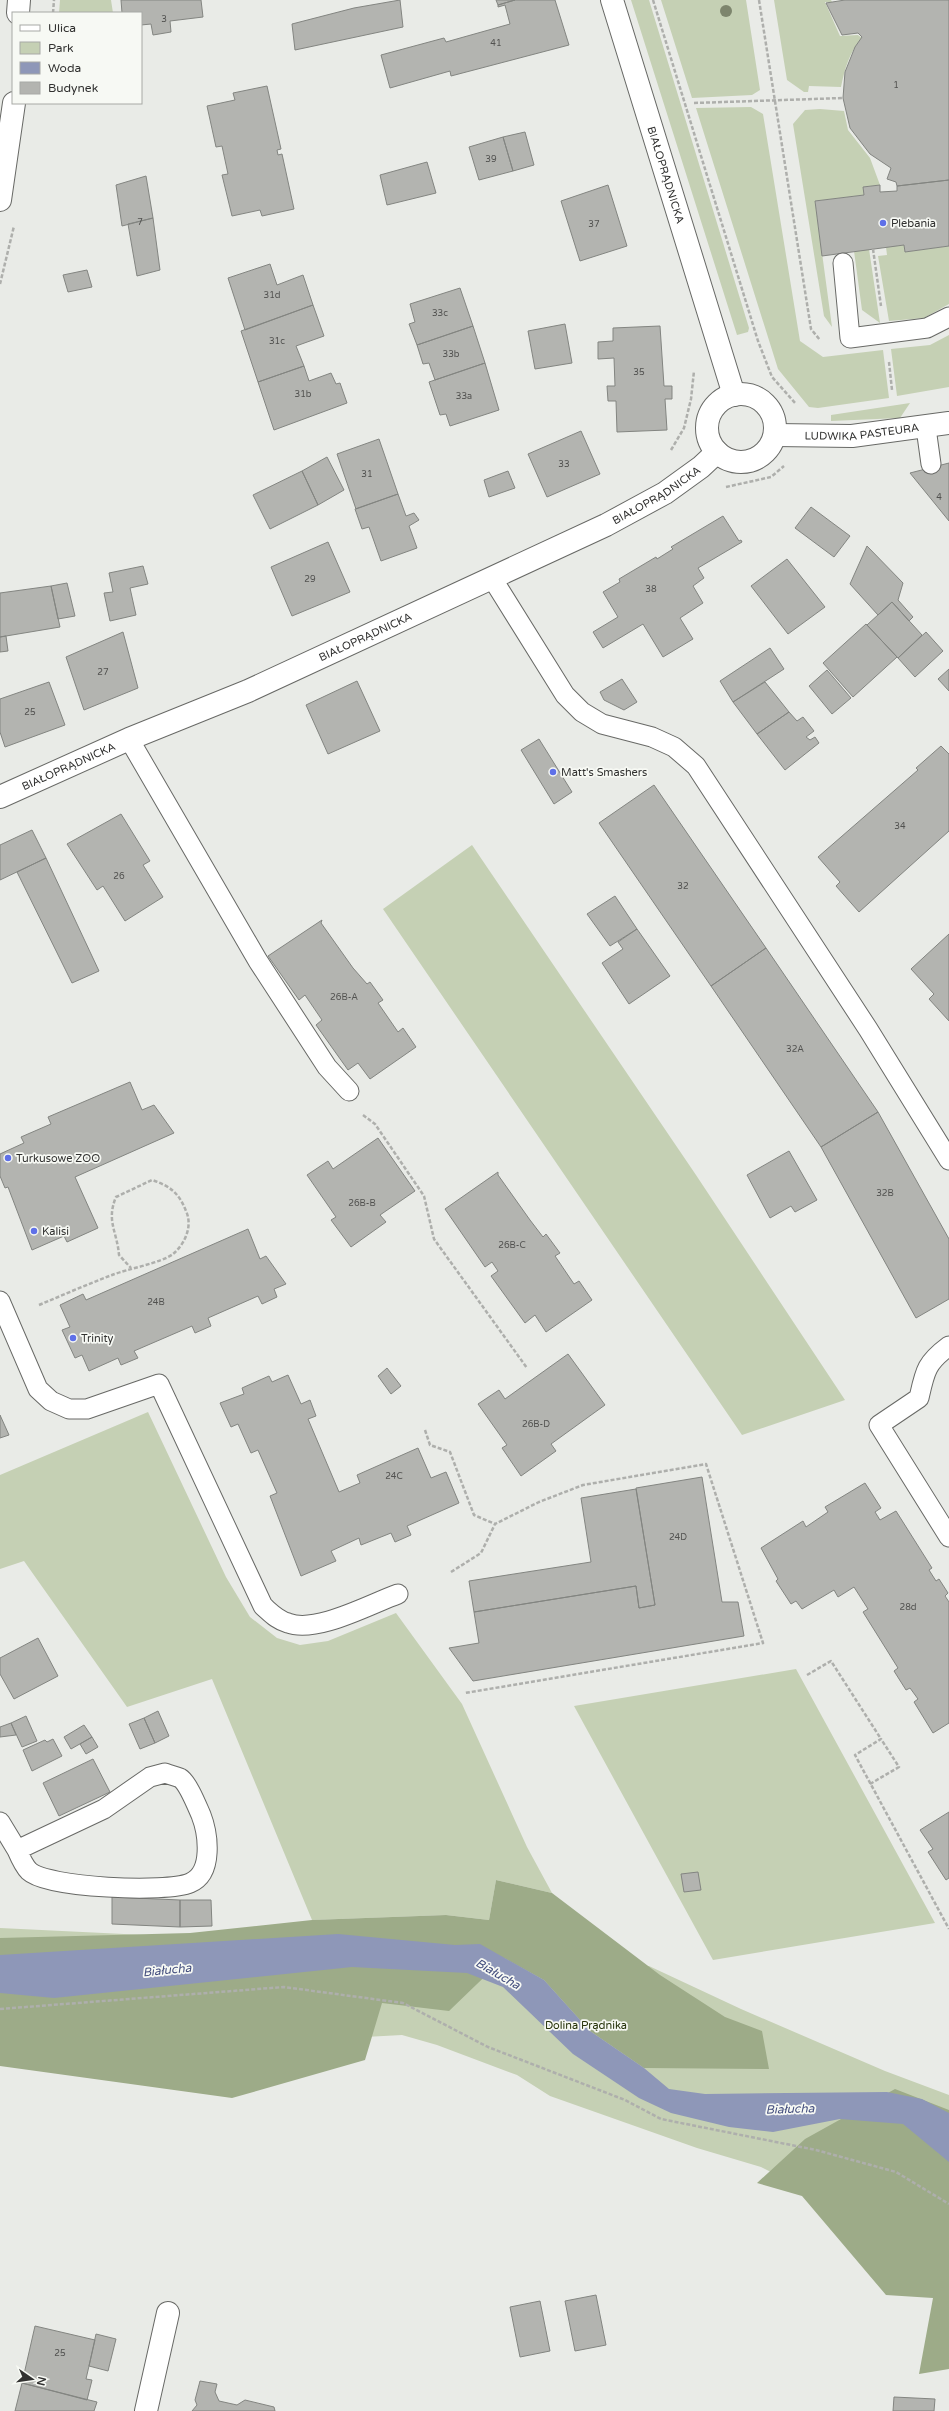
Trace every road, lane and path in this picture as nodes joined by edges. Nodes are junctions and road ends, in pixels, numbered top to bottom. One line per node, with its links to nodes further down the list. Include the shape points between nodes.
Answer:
1 (19, 0): 6 (street)
2 (54, 0): 7 (path)
3 (612, 0): 21 (street, BIAŁOPRĄDNICKA)
4 (653, 0): 22 (path, via 758,341 772,377)
5 (760, 0): 9 (path)
6 (18, 12)
7 (53, 12)
8 (843, 98): 9 (path)
9 (775, 101): 10 (path); 17 (path, via 811,329)
10 (694, 103)
11 (14, 104): 12 (street)
12 (1, 189)
13 (873, 249): 15 (path)
14 (843, 263): 16 (lane, via 850,338 927,328)
15 (876, 273)
16 (949, 317)
17 (825, 345)
18 (888, 360): 20 (path)
19 (695, 363): 26 (path, via 691,399 684,428)
20 (892, 390)
21 (734, 395): 25 (street, via 751,396 765,404 774,418); 27 (street, via 718,403 709,418 708,436)
22 (800, 409)
23 (949, 423): 24 (street, LUDWIKA PASTEURA)
24 (926, 428): 25 (street, LUDWIKA PASTEURA, via 852,436); 28 (lane)
25 (775, 435): 27 (street, via 767,451 751,461 733,461)
26 (670, 452)
27 (717, 452): 29 (street, BIAŁOPRĄDNICKA, via 701,467 645,505)
28 (931, 464)
29 (492, 578): 30 (street, BIAŁOPRĄDNICKA, via 248,691); 33 (lane, via 565,695 582,712 602,724 652,737 674,746 696,766 868,1029)
30 (130, 739): 31 (street, BIAŁOPRĄDNICKA); 32 (lane, via 258,961 327,1067)
31 (0, 797)
32 (348, 1091)
33 (949, 1160)
34 (132, 1268): 34 (path, via 172,1255 186,1240 189,1216 181,1198 167,1185 152,1180 116,1197 111,1210 119,1255); 36 (path)
35 (0, 1301): 42 (lane, via 38,1389 51,1401 69,1409 87,1409 159,1384 263,1606 274,1617 289,1624 306,1626)
36 (39, 1305)
37 (949, 1346): 40 (lane, via 932,1358 924,1374 920,1398 878,1425)
38 (425, 1430): 39 (path, via 430,1445 450,1452 474,1515)
39 (495, 1524): 41 (path, via 481,1553); 44 (path, via 583,1484 706,1464 763,1643)
40 (949, 1537)
41 (450, 1572)
42 (398, 1594)
43 (807, 1675): 45 (path, via 831,1661)
44 (465, 1693)
45 (881, 1739): 46 (path, via 855,1755); 46 (path, via 899,1767)
46 (870, 1784): 49 (path)
47 (0, 1822): 48 (lane)
48 (17, 1850): 48 (lane, via 104,1809 150,1777 165,1773 181,1779 196,1802 206,1830 208,1852 202,1871 191,1883 161,1888 80,1885 52,1881 30,1872)
49 (949, 1928)
50 (0, 2009): 51 (path, via 284,1987 403,2003 488,2047 625,2100 662,2118 816,2150 896,2172)
51 (949, 2204)
52 (168, 2313): 53 (street)
53 (146, 2411)

